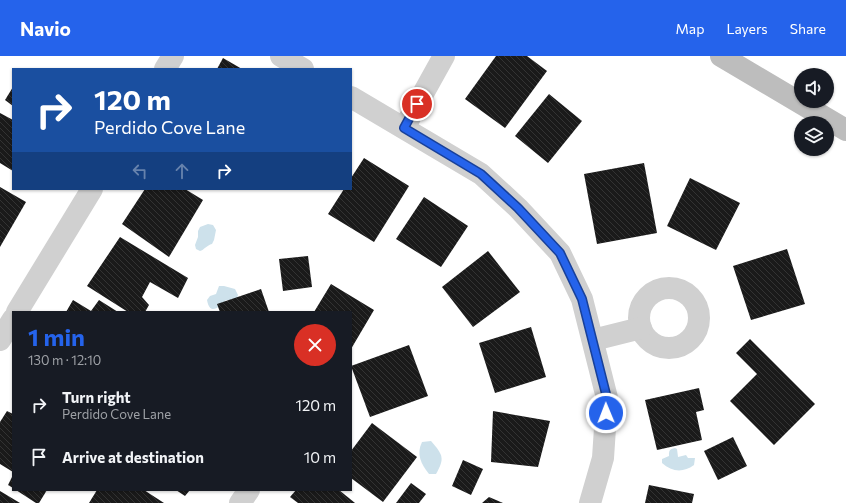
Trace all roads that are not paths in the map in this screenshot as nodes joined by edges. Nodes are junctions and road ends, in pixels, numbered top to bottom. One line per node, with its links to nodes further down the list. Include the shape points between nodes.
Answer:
1 (173, 56): 5 (street)
2 (281, 56): 6 (street)
3 (444, 56): 8 (street)
4 (721, 56): 9 (main road)
5 (166, 68)
6 (301, 68)
7 (352, 98): 8 (street)
8 (404, 128): 15 (street, via 481,174 518,208 560,253 582,299)
9 (846, 130)
10 (91, 190): 11 (street)
11 (18, 311)
12 (12, 321): 14 (street)
13 (641, 328): 15 (street)
14 (0, 340)
15 (593, 340): 18 (street, via 607,398 604,458)
16 (248, 491): 17 (street)
17 (240, 503)
18 (590, 503)

